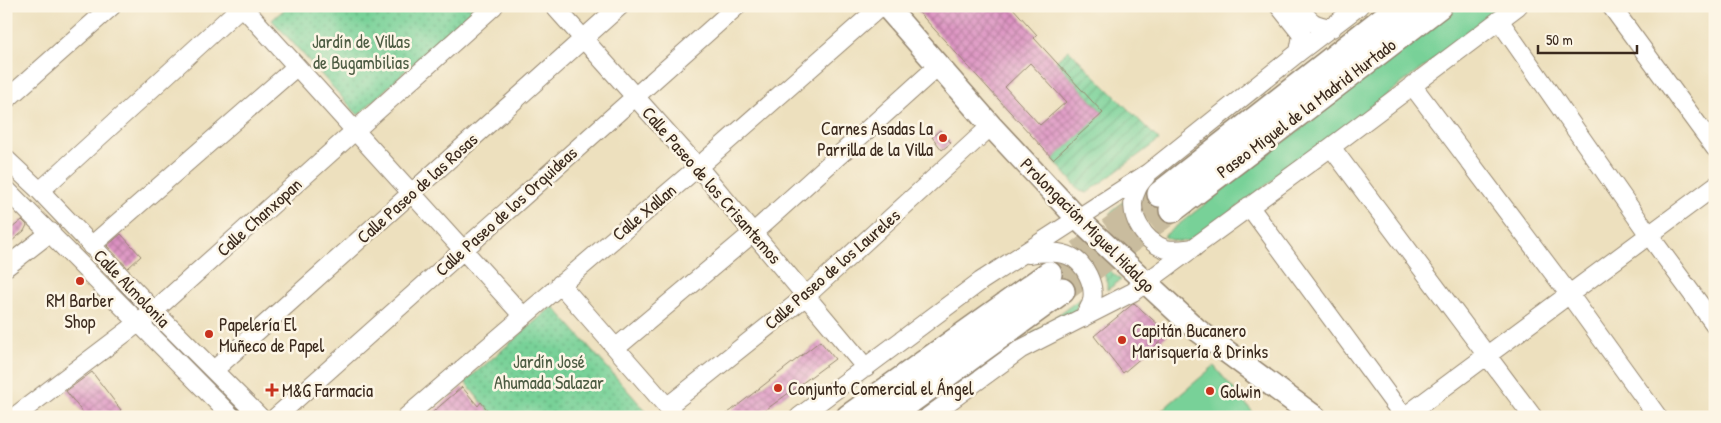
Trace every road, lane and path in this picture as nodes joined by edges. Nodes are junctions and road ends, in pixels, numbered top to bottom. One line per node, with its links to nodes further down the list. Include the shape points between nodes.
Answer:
1 (100, 6): 23 (street)
2 (112, 6): 25 (street)
3 (242, 6): 21 (street); 34 (street)
4 (494, 6): 27 (street, Calle Chanxopan)
5 (554, 6): 18 (street, Calle Paseo de los Crisantemos)
6 (620, 6): 18 (street, Calle Paseo de las Rosas)
7 (737, 6): 24 (street, Calle Paseo de los Orquideas)
8 (1279, 6): 19 (street, via 1302,35)
9 (1298, 6): 17 (street, via 1316,26)
10 (1359, 6): 17 (street)
11 (1400, 6): 35 (highway, Paseo Miguel de la Madrid Hurtado)
12 (1439, 6): 35 (highway, Paseo Miguel de la Madrid Hurtado)
13 (1518, 6): 16 (street)
14 (1611, 6): 29 (street)
15 (879, 7): 20 (main road, Prolongación Miguel Hidalgo); 31 (street, Calle Xallan)
16 (1500, 20): 22 (street); 41 (street)
17 (1332, 28): 19 (street)
18 (583, 39): 24 (street, Calle Paseo de los Crisantemos); 36 (street, Calle Paseo de las Rosas)
19 (1299, 52): 35 (street)
20 (935, 63): 26 (main road, Prolongación Miguel Hidalgo); 40 (street)
21 (296, 67): 27 (street); 42 (street)
22 (1412, 85): 28 (street); 49 (street)
23 (6, 89)
24 (636, 96): 31 (street, Calle Paseo de los Crisantemos); 44 (street, Calle Paseo de los Orquideas)
25 (6, 100)
26 (991, 126): 38 (main road, Prolongación Miguel Hidalgo); 50 (street, Calle Paseo de los Laureles)
27 (356, 131): 36 (street); 51 (street, Calle Chanxopan)
28 (1332, 148): 37 (street); 57 (street)
29 (1715, 148)
30 (6, 158): 34 (street, Calle Almolonia)
31 (698, 167): 40 (street, Calle Paseo de los Crisantemos); 48 (street, Calle Xallan)
32 (1715, 186): 41 (street)
33 (6, 188): 39 (street, Calle Almolonia)
34 (40, 191): 42 (street, Calle Almolonia)
35 (1160, 192): 38 (street); 43 (street, via 1136,190 1133,205 1137,223 1148,238 1165,249)
36 (412, 193): 44 (street); 59 (street, Calle Paseo de las Rosas)
37 (1249, 206): 43 (street); 71 (street)
38 (1078, 219): 45 (street); 47 (main road, Prolongación Miguel Hidalgo)
39 (51, 232): 46 (street); 54 (street, Calle Almolonia)
40 (754, 232): 50 (street, Calle Paseo de los Crisantemos); 56 (street)
41 (1649, 235): 49 (street); 55 (street)
42 (92, 246): 51 (street, Calle Almolonia)
43 (1195, 247): 47 (street)
44 (464, 249): 52 (street); 64 (street, Calle Paseo de los Orquideas)
45 (1024, 254): 53 (street, via 1046,251 1069,256 1084,268 1092,286 1092,303); 58 (street, via 981,281)
46 (6, 266)
47 (1145, 282): 53 (street, via 1133,292); 70 (main road, Prolongación Miguel Hidalgo, via 1196,329)
48 (560, 284): 52 (street, Calle Xallan); 56 (street)
49 (1569, 294): 57 (street); 73 (street)
50 (806, 296): 58 (street, Calle Paseo de los Crisantemos); 60 (street, Calle Paseo de los Laureles)
51 (154, 311): 54 (street, Calle Chanxopan); 59 (street, Calle Almolonia)
52 (523, 316): 65 (street, Calle Xallan)
53 (1083, 318): 69 (street, via 1021,349)
54 (139, 323): 61 (street, Calle Almolonia); 62 (street, Calle Chanxopan)
55 (1715, 325)
56 (616, 347): 60 (street)
57 (1487, 356): 71 (street); 72 (street)
58 (866, 368): 66 (street)
59 (214, 370): 63 (street, Calle Almolonia)
60 (672, 412)
61 (224, 414)
62 (14, 417)
63 (260, 417)
64 (276, 417)
65 (406, 417)
66 (799, 417)
67 (849, 417): 68 (highway, via 1056,283)
68 (888, 417)
69 (928, 417)
70 (1315, 417)
71 (1404, 417)
72 (1533, 417)
73 (1658, 417)

